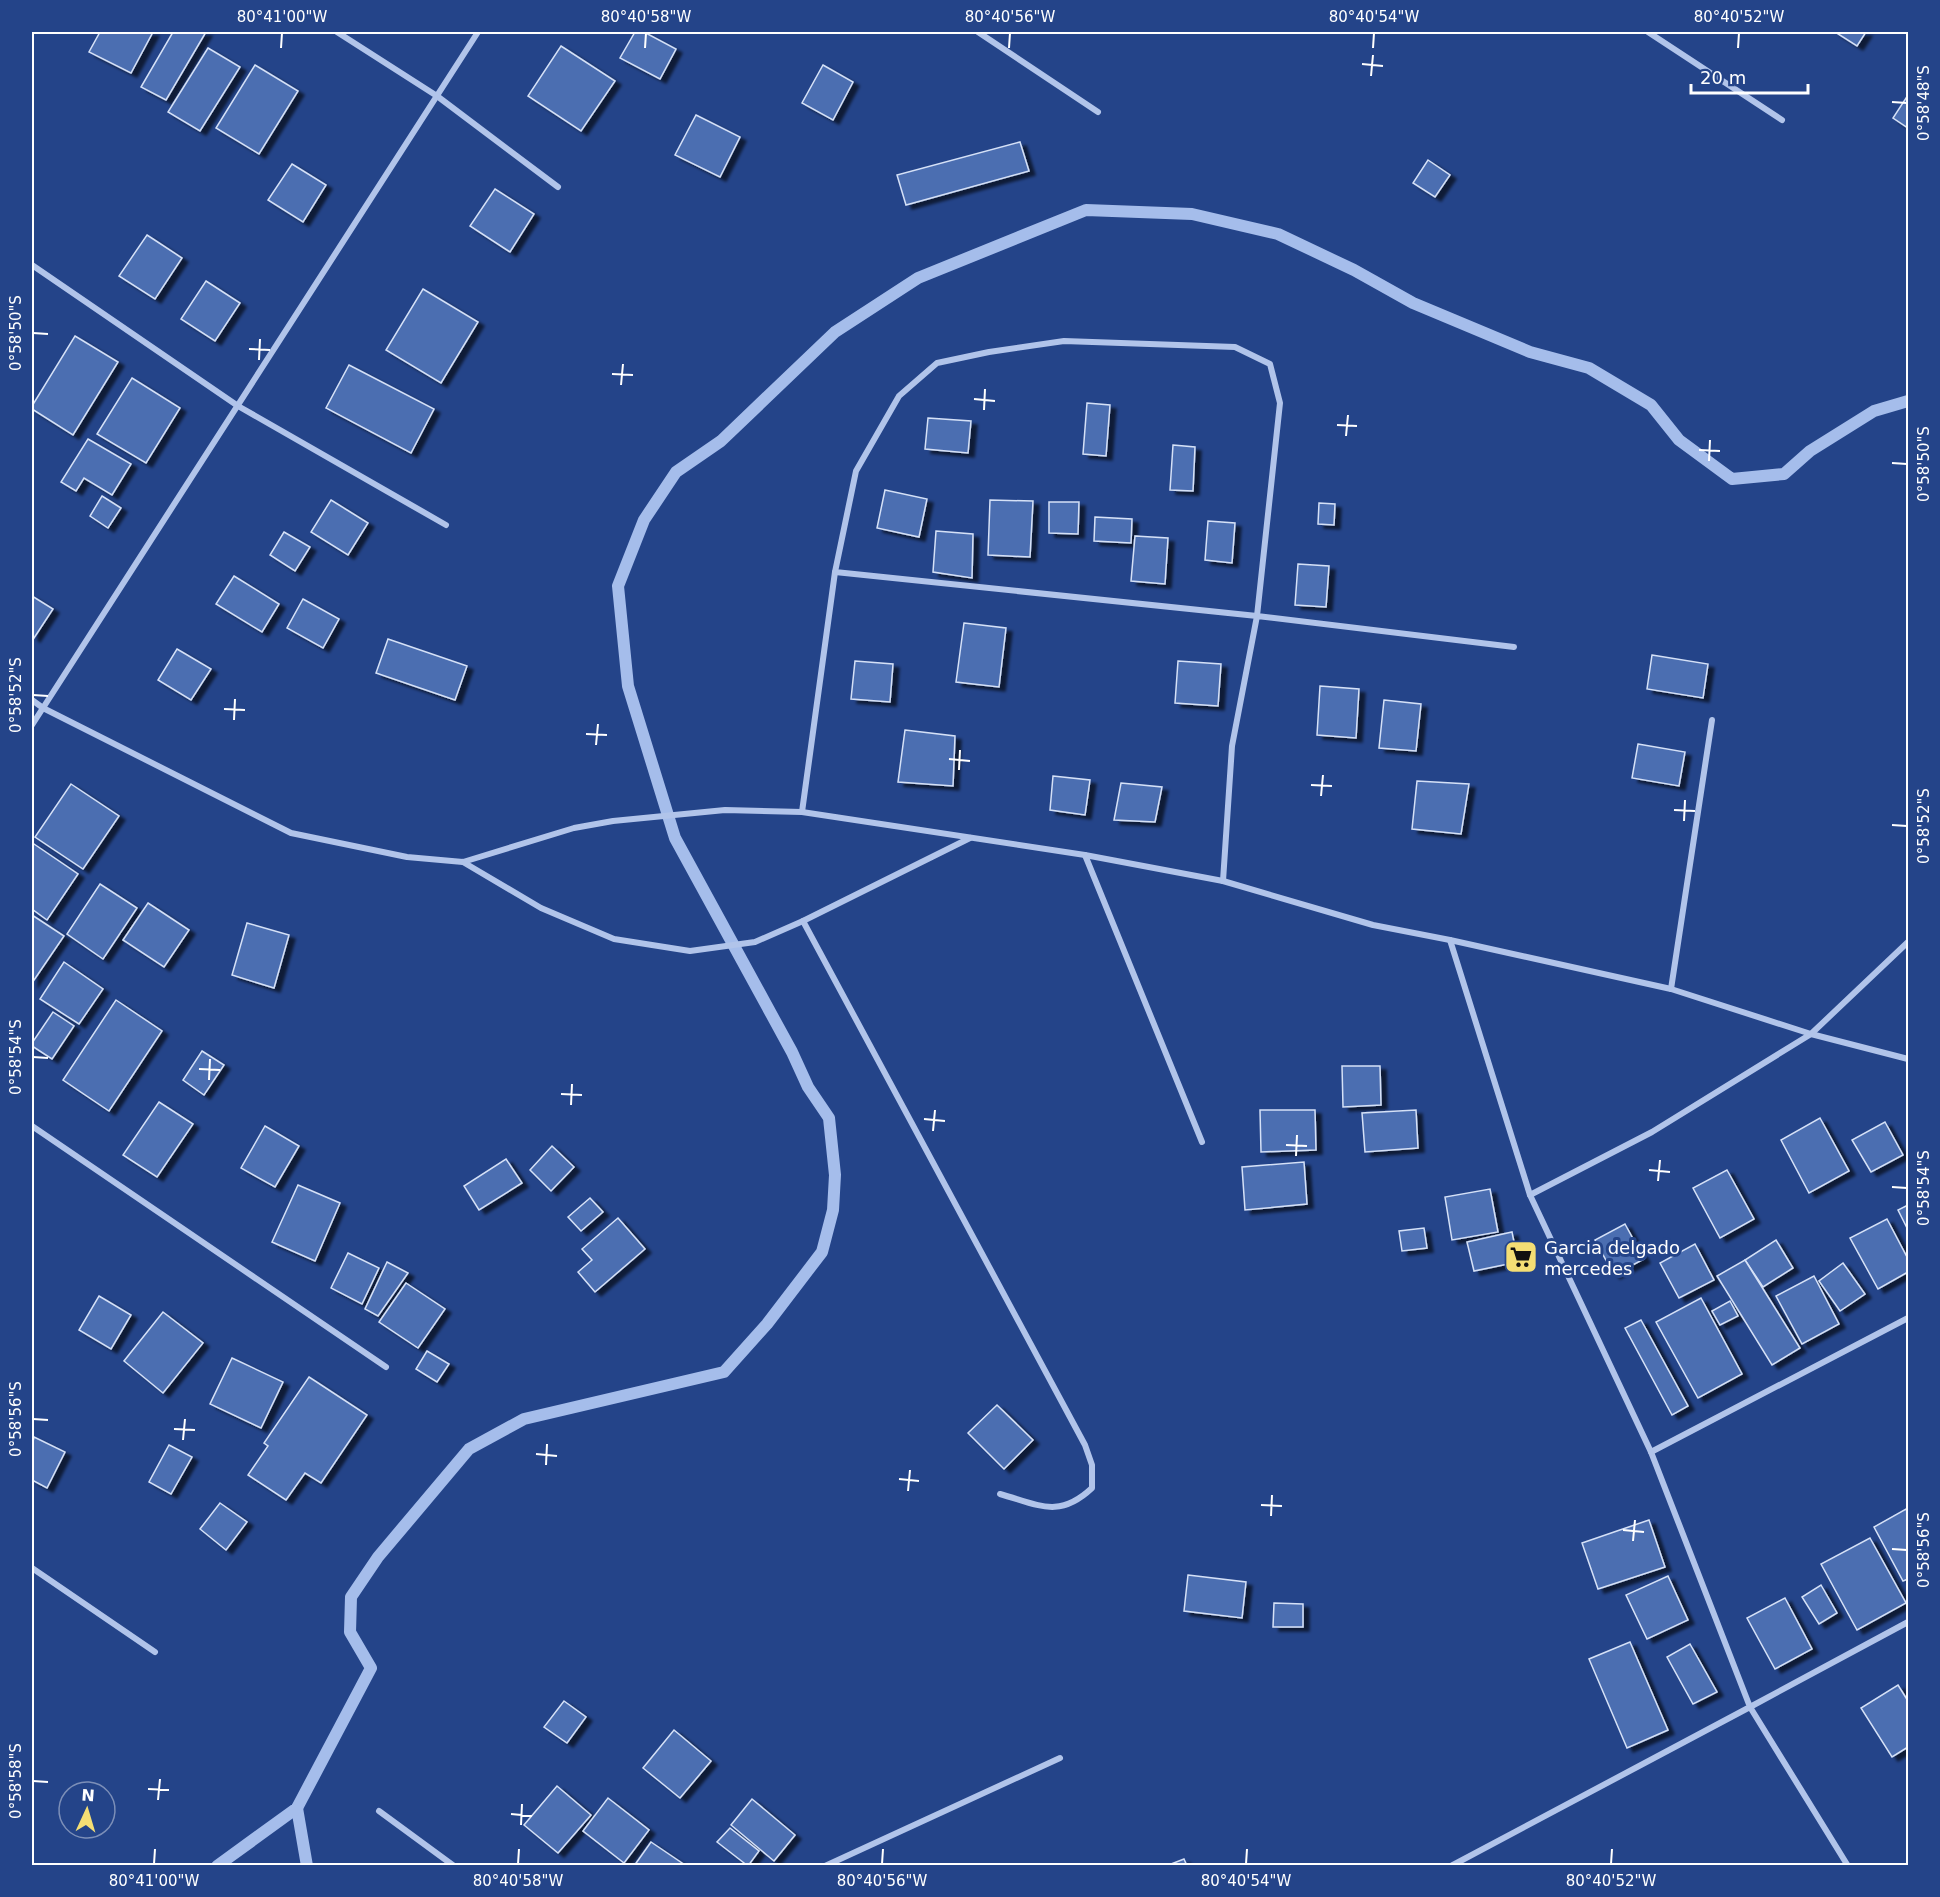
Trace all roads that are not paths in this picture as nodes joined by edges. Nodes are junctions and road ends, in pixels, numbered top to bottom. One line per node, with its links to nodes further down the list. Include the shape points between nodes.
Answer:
1 (337, 32): 5 (street)
2 (478, 32): 5 (street)
3 (978, 32): 6 (street)
4 (1648, 32): 7 (street)
5 (437, 96): 8 (street); 10 (street)
6 (1098, 112)
7 (1782, 120)
8 (558, 187)
9 (32, 265): 10 (street)
10 (238, 406): 11 (street); 16 (street)
11 (446, 525)
12 (835, 572): 13 (street); 13 (street, via 856,471 899,396 938,363 1064,341 1235,347 1270,364 1280,403); 19 (street)
13 (1257, 616): 14 (street); 23 (street, via 1232,746)
14 (1514, 647)
15 (32, 700): 16 (street)
16 (43, 708): 18 (street); 22 (street, via 291,833 407,857)
17 (1712, 720): 27 (street)
18 (32, 725)
19 (802, 812): 20 (street); 22 (street, via 725,810 613,821 574,828)
20 (971, 838): 21 (street); 24 (street)
21 (1085, 855): 23 (street); 31 (street)
22 (463, 862): 24 (street, via 541,908 614,939 690,951 755,942)
23 (1223, 881): 25 (street, via 1373,925)
24 (803, 921): 36 (street, via 1079,1435 1092,1466 1092,1488 1080,1500 1063,1508)
25 (1450, 940): 27 (street); 32 (street)
26 (1908, 942): 28 (street)
27 (1671, 989): 28 (street)
28 (1811, 1034): 29 (street); 32 (street, via 1652,1132)
29 (1908, 1059)
30 (32, 1126): 34 (street)
31 (1202, 1142)
32 (1530, 1195): 35 (street)
33 (1908, 1318): 35 (street)
34 (386, 1367)
35 (1651, 1452): 40 (street)
36 (1000, 1494)
37 (32, 1568): 39 (street)
38 (1908, 1622): 40 (street)
39 (155, 1652)
40 (1750, 1707): 45 (street); 46 (street)
41 (1060, 1758): 44 (street)
42 (379, 1811): 43 (street)
43 (454, 1866)
44 (825, 1866)
45 (1451, 1866)
46 (1848, 1866)

